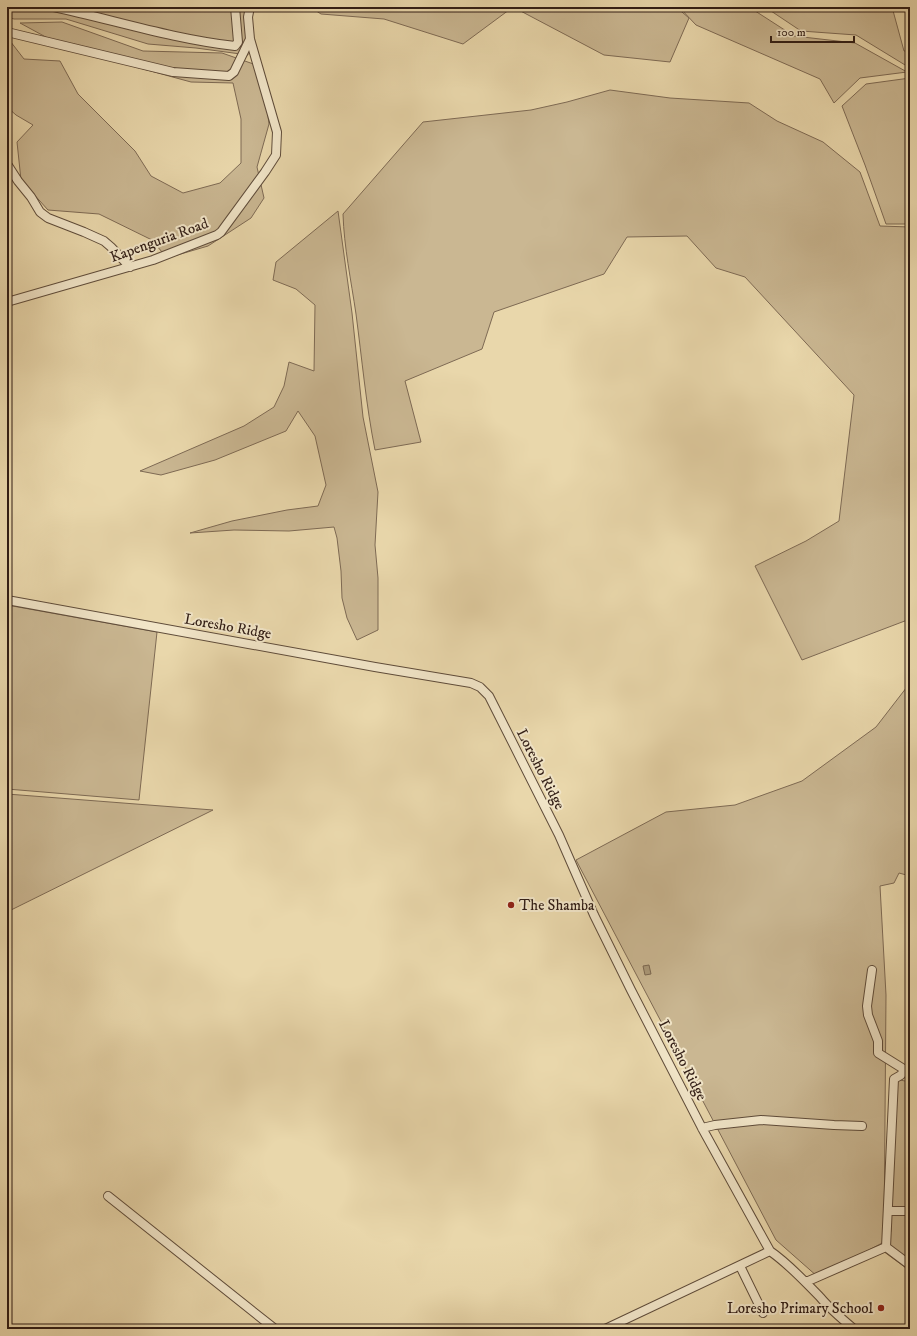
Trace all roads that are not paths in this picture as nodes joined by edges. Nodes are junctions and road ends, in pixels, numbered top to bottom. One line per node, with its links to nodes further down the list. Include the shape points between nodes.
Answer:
1 (54, 7): 2 (street, via 160,33 235,46 238,42)
2 (235, 7)
3 (250, 7): 5 (street, Kapenguria Road)
4 (7, 32): 5 (street, via 173,72 229,76 234,72)
5 (250, 39): 7 (street, Kapenguria Road, via 277,132 276,155 221,232)
6 (7, 164): 7 (street, via 40,212 48,218 104,241)
7 (130, 267): 8 (street, Kapenguria Road)
8 (7, 302)
9 (7, 600): 13 (street, Loresho Ridge, via 471,683 480,687 488,696 559,836 596,919)
10 (872, 970): 11 (street, via 867,1006 878,1041 878,1053)
11 (907, 1071): 15 (street, via 894,1079)
12 (862, 1126): 13 (street, via 762,1120)
13 (702, 1128): 18 (street, Loresho Ridge)
14 (108, 1196): 23 (street)
15 (888, 1211): 16 (street); 17 (street)
16 (910, 1211)
17 (886, 1247): 19 (street); 21 (street)
18 (770, 1251): 20 (street); 21 (street, Loresho Ridge)
19 (910, 1265)
20 (740, 1266): 22 (street); 24 (street)
21 (806, 1282): 25 (street, Loresho Ridge)
22 (763, 1313)
23 (275, 1329)
24 (605, 1329)
25 (854, 1329)

